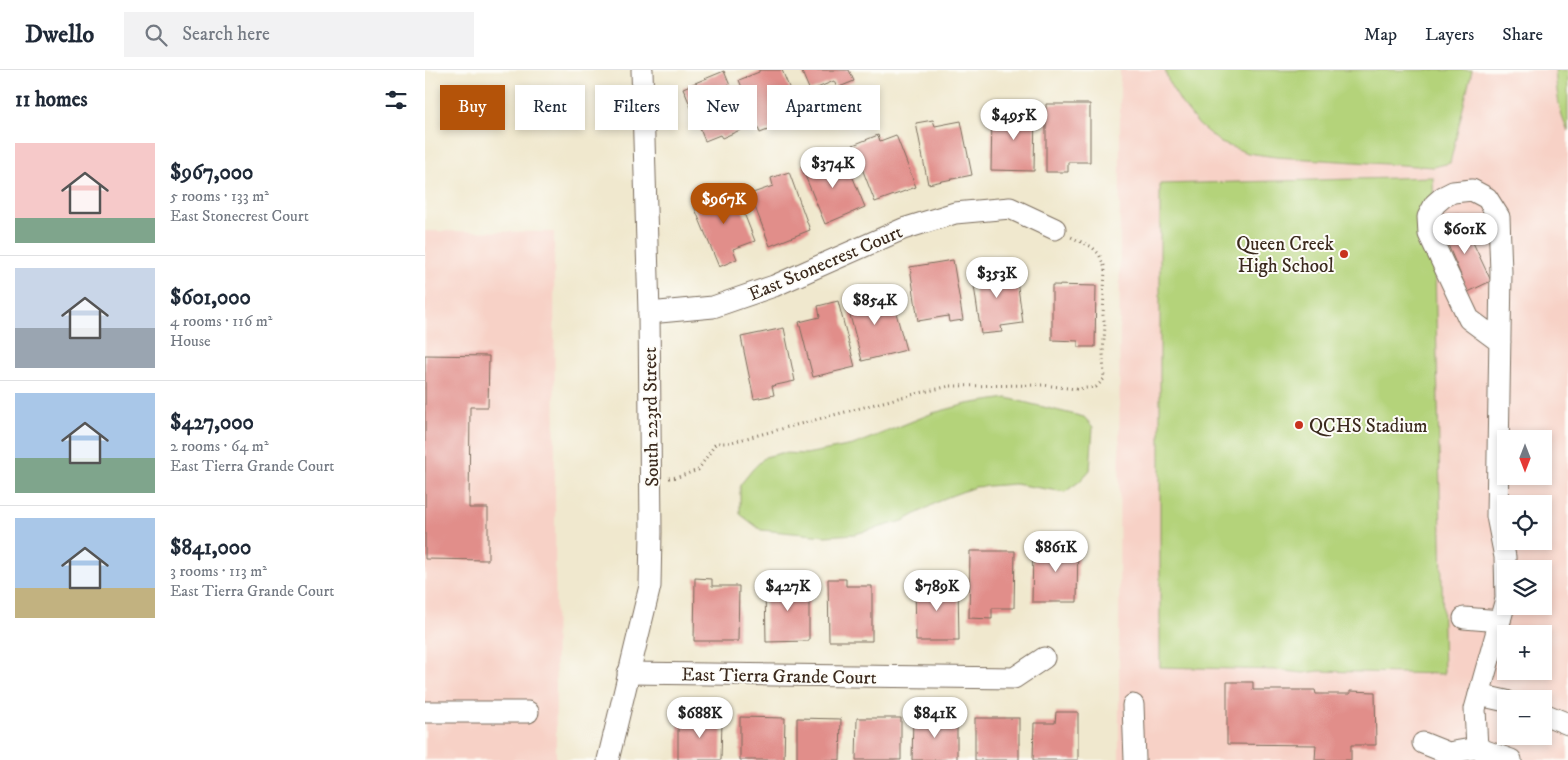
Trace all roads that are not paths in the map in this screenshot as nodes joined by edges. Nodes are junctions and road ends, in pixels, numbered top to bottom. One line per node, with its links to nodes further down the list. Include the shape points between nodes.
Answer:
1 (642, 70): 3 (street, South 223rd Street)
2 (1055, 229): 3 (street, East Stonecrest Court, via 1009,208 955,213 903,229 774,286 713,307)
3 (649, 313): 8 (street, South 223rd Street, via 650,586)
4 (1500, 342): 4 (street, via 1499,217 1487,198 1472,190 1453,192 1435,204 1428,217 1429,234 1469,319); 6 (street, via 1497,516 1505,557 1506,599)
5 (1463, 618): 6 (street)
6 (1500, 621): 9 (street)
7 (1043, 658): 8 (street, East Tierra Grande Court, via 1014,678)
8 (628, 672): 19 (street, South 223rd Street)
9 (1479, 695): 10 (street); 17 (street, via 1475,709)
10 (1497, 699)
11 (1133, 705): 20 (street)
12 (425, 712): 13 (street)
13 (528, 712)
14 (1552, 717): 15 (street)
15 (1568, 724)
16 (1423, 743): 18 (street)
17 (1477, 748): 18 (street); 21 (street)
18 (1449, 756)
19 (608, 760)
20 (1135, 760)
21 (1511, 760)

